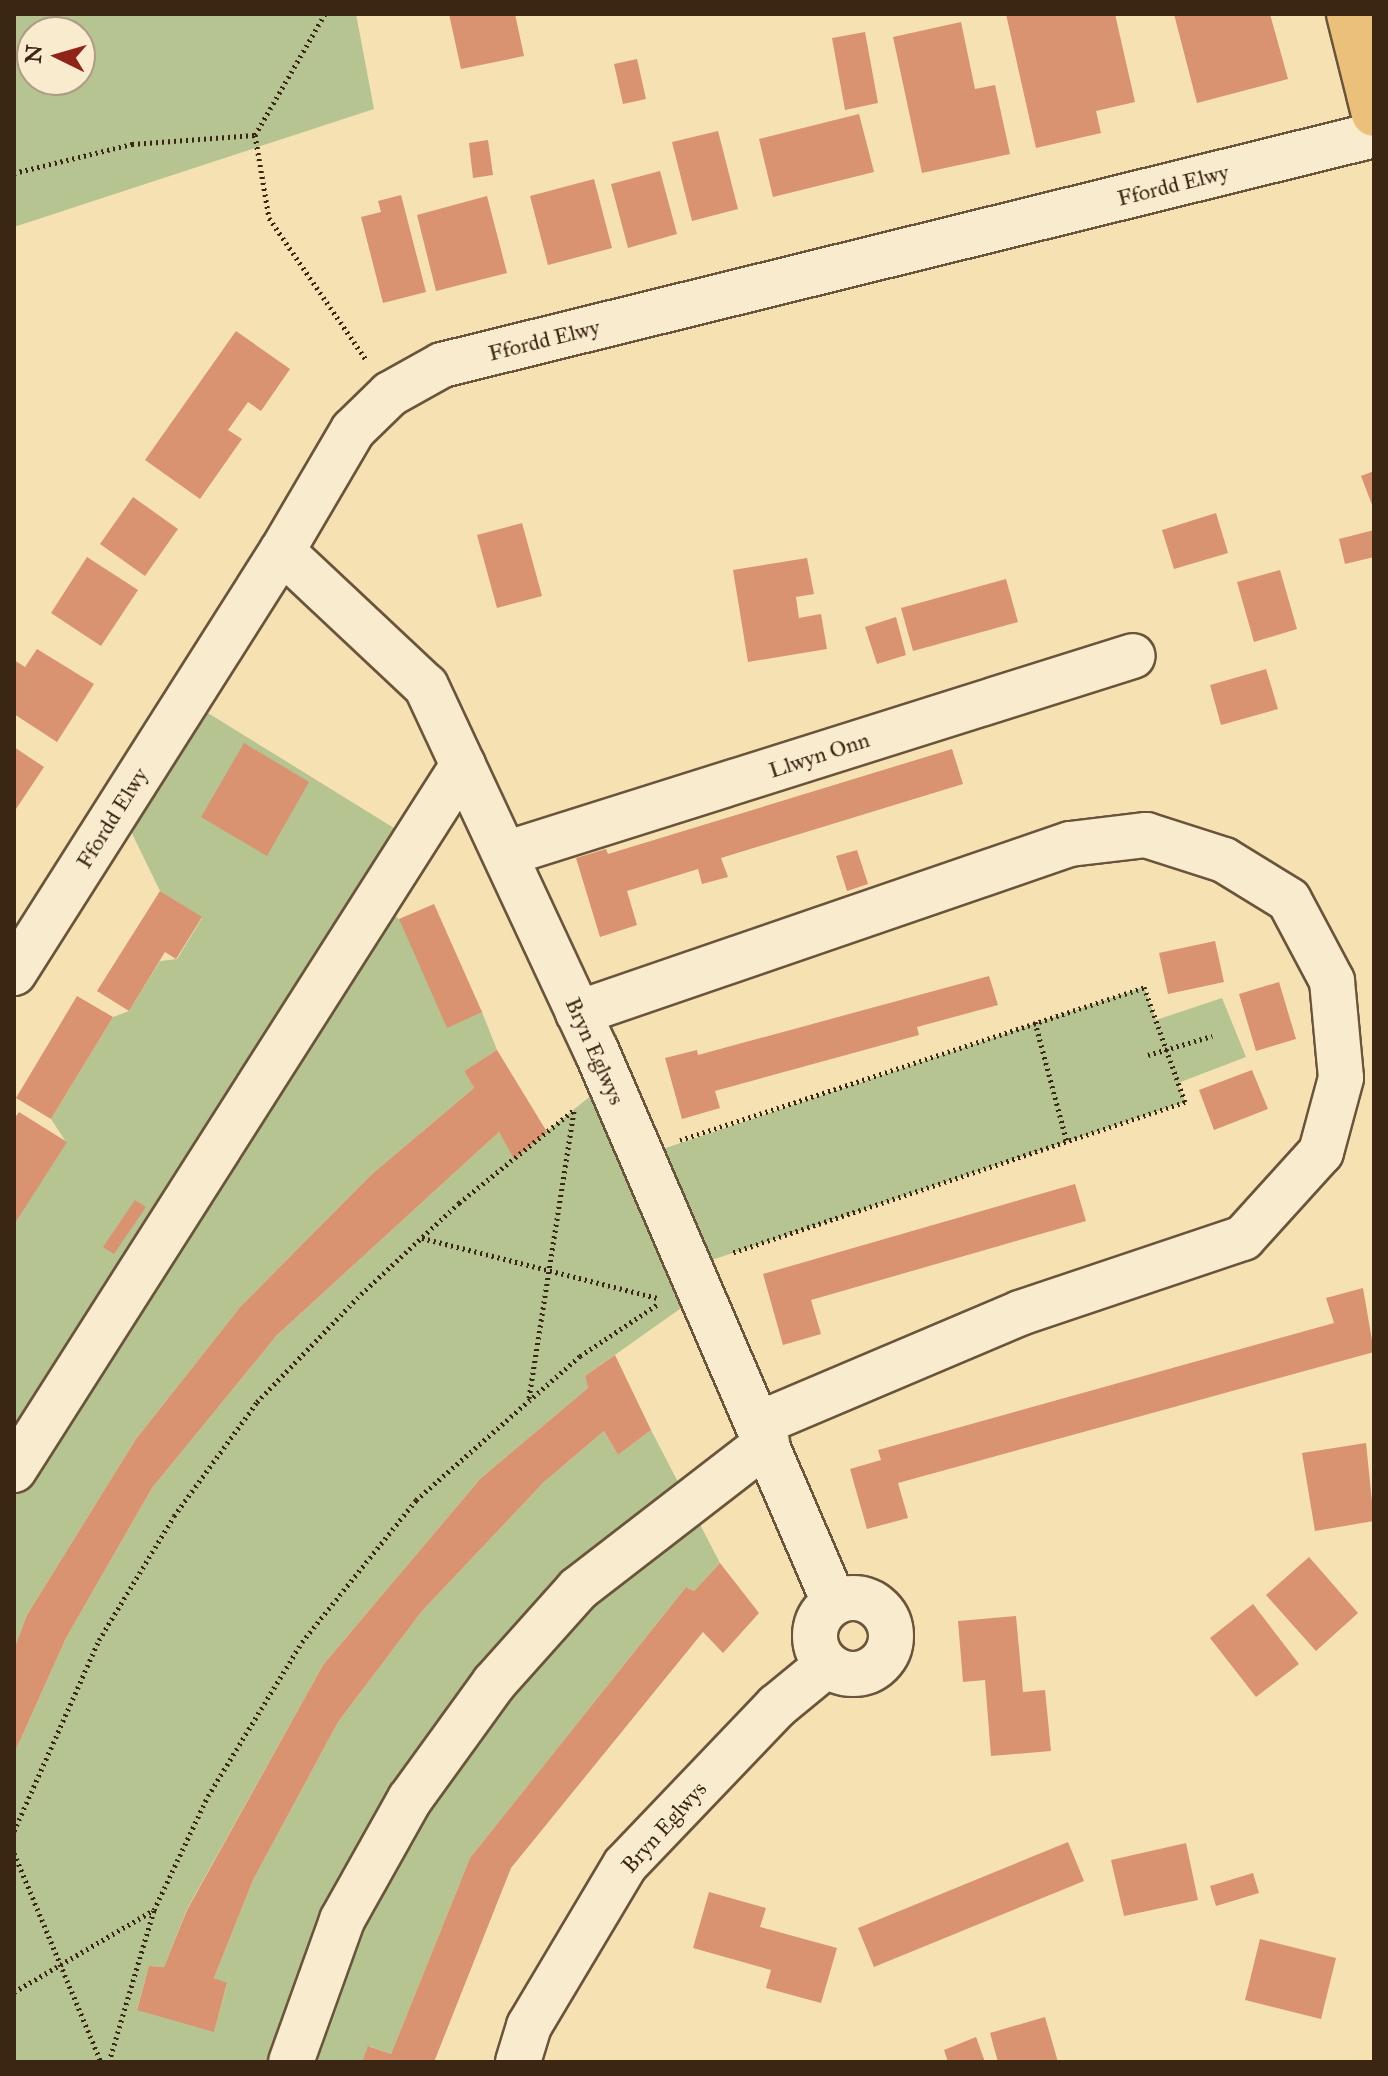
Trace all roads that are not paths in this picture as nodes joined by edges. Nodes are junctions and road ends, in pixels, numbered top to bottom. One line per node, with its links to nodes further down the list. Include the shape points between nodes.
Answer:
1 (1349, 14): 2 (main road)
2 (1374, 114)
3 (1374, 135): 4 (street, Ffordd Elwy, via 442,365 390,394 353,430)
4 (282, 551): 6 (street, Bryn Eglwys, via 426,686); 8 (street, Ffordd Elwy)
5 (1133, 656): 7 (street, Llwyn Onn)
6 (463, 765): 7 (street, Bryn Eglwys); 11 (street)
7 (505, 854): 9 (street, Bryn Eglwys)
8 (14, 973)
9 (578, 1013): 10 (street, Bryn Eglwys); 10 (street, via 1070,844 1146,835 1224,860 1289,900 1332,981 1341,1078 1321,1152 1243,1238 1020,1313)
10 (763, 1433): 12 (street, Bryn Eglwys); 14 (street, via 578,1589 494,1683 410,1799 342,1920)
11 (14, 1470)
12 (834, 1602): 13 (street, via 815,1626 814,1640); 13 (street, via 856,1598 875,1604 888,1620 891,1642 879,1665 864,1673 838,1672)
13 (827, 1665): 15 (street, Bryn Eglwys, via 777,1706 625,1865 529,2026)
14 (291, 2062)
15 (518, 2062)

